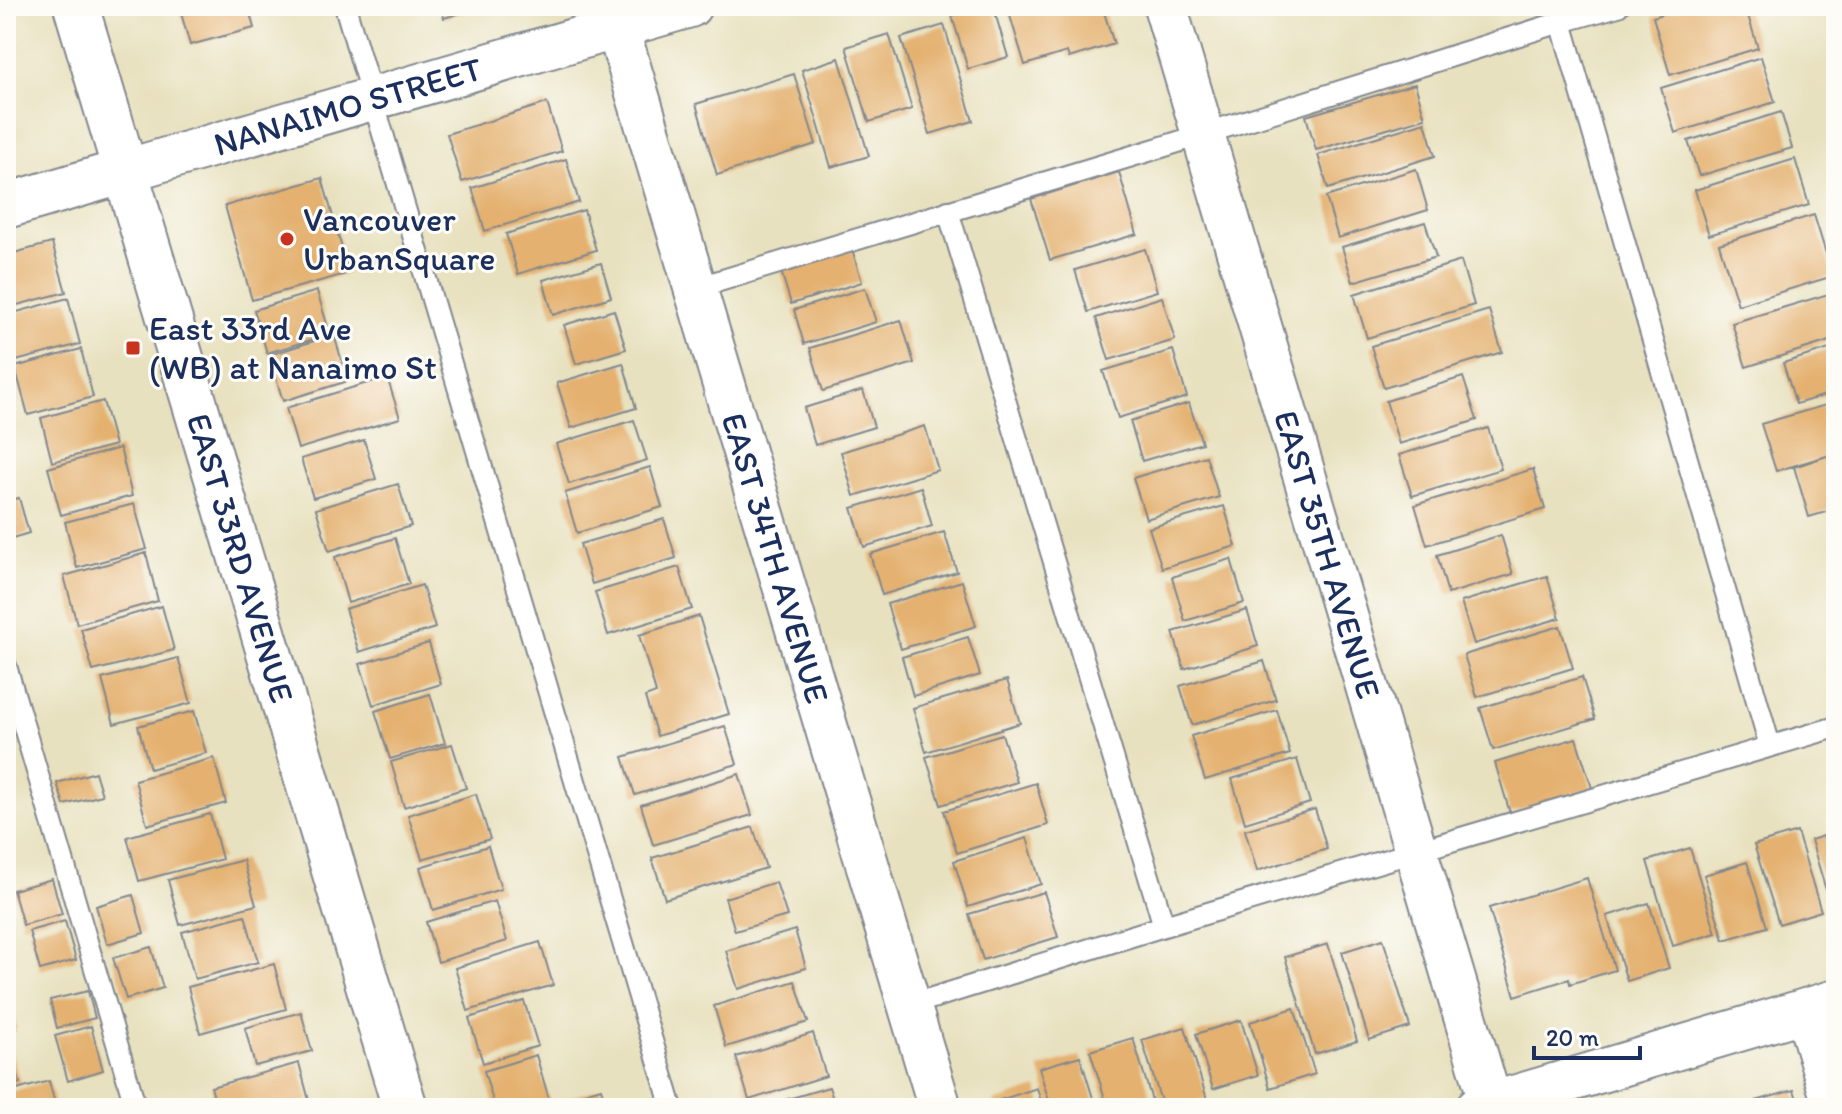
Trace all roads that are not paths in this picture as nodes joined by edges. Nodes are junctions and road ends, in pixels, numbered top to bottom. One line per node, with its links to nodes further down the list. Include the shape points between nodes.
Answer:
1 (76, 6): 10 (street, EAST 33RD AVENUE)
2 (345, 6): 8 (lane)
3 (690, 6): 6 (street, NANAIMO STREET)
4 (1165, 6): 9 (street, EAST 35TH AVENUE)
5 (1618, 6): 7 (lane)
6 (614, 16): 8 (street, NANAIMO STREET); 13 (street, EAST 34TH AVENUE)
7 (1561, 22): 9 (lane); 16 (lane)
8 (372, 98): 10 (street, NANAIMO STREET); 24 (lane)
9 (1203, 133): 12 (lane); 17 (street, EAST 35TH AVENUE)
10 (125, 171): 11 (street, NANAIMO STREET); 23 (street, EAST 33RD AVENUE)
11 (6, 206)
12 (948, 211): 13 (lane); 18 (lane)
13 (696, 288): 19 (street, EAST 34TH AVENUE)
14 (6, 666): 22 (lane)
15 (1836, 727): 16 (lane)
16 (1770, 746): 17 (lane)
17 (1416, 851): 18 (lane); 21 (street, EAST 35TH AVENUE)
18 (1164, 926): 19 (lane)
19 (910, 1005): 25 (street, EAST 34TH AVENUE)
20 (1821, 1006): 21 (street); 26 (street)
21 (1484, 1106)
22 (136, 1108)
23 (405, 1108)
24 (672, 1108)
25 (940, 1108)
26 (1835, 1108)

